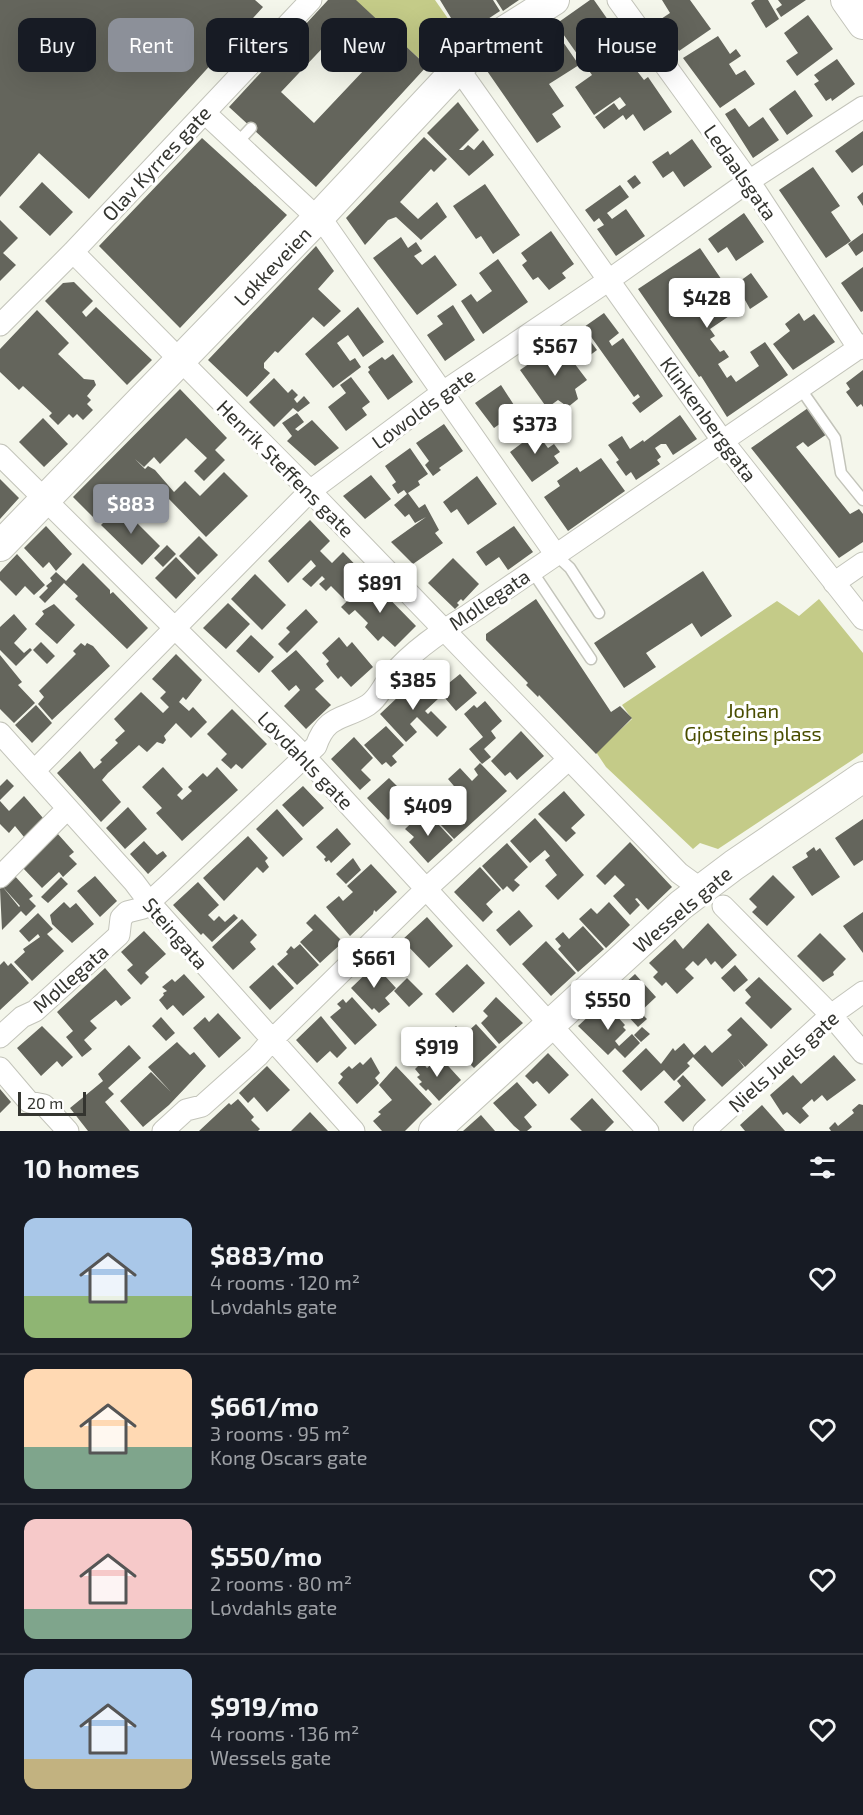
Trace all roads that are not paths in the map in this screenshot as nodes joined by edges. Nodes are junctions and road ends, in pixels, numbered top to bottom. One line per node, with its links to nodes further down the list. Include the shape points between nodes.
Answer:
1 (554, 0): 5 (main road, Løkkeveien)
2 (618, 0): 11 (street, Ledaalsgata)
3 (846, 0): 6 (main road)
4 (302, 2): 10 (street, Olav Kyrres gate, via 280,42)
5 (525, 18)
6 (863, 24)
7 (454, 72): 12 (main road, Løkkeveien)
8 (461, 72): 14 (street, Klinkenberggata)
9 (863, 107): 11 (street, Løwolds gate)
10 (205, 113): 12 (street, via 244,135); 13 (street, Olav Kyrres gate)
11 (749, 181): 14 (street, Løwolds gate); 16 (street, Ledaalsgata)
12 (318, 218): 17 (main road, Løkkeveien); 19 (street)
13 (73, 252): 15 (street, Olav Kyrres gate); 17 (street, Henrik Steffens gate)
14 (609, 280): 19 (street, Løwolds gate); 20 (street, Klinkenberggata)
15 (0, 325)
16 (861, 347): 18 (street, Møllegata)
17 (180, 360): 22 (street, Henrik Steffens gate); 23 (main road, Løkkeveien)
18 (800, 388): 20 (street, Møllegata); 24 (lane, via 835,438 841,473)
19 (443, 392): 22 (street, Løwolds gate); 26 (street)
20 (722, 440): 26 (street, Møllegata); 29 (street, Klinkenberggata)
21 (0, 455): 23 (street, Løvdahls gate)
22 (310, 491): 32 (street, Løwolds gate); 33 (street, Henrik Steffens gate)
23 (45, 500): 25 (main road, Løkkeveien); 32 (street, Løvdahls gate)
24 (863, 500)
25 (0, 546)
26 (556, 555): 28 (street, Møllegata); 30 (lane, via 570,568)
27 (863, 563): 29 (street)
28 (532, 571): 33 (street, Møllegata); 34 (lane)
29 (834, 583): 31 (street, Klinkenberggata)
30 (599, 613)
31 (863, 619)
32 (174, 627): 36 (street, Løvdahls gate); 38 (street, Løwolds gate)
33 (444, 629): 36 (street, Møllegata, via 390,676 368,705 337,716); 37 (street, Henrik Steffens gate)
34 (591, 658)
35 (0, 733): 38 (street, Steingata)
36 (305, 757): 42 (street, Løvdahls gate); 44 (street, Møllegata)
37 (569, 759): 42 (street); 43 (street, Henrik Steffens gate, via 688,882)
38 (34, 771): 40 (street, Steingata)
39 (863, 777): 43 (main road, Wessels gate)
40 (67, 809): 41 (street); 44 (street, Steingata)
41 (0, 877)
42 (426, 890): 47 (street, Løvdahls gate); 49 (street)
43 (712, 898): 46 (street, Henrik Steffens gate); 47 (main road, Wessels gate)
44 (149, 902): 48 (street, Møllegata, via 127,912 121,918 119,935 35,1011); 49 (street, Steingata)
45 (863, 992): 46 (street, Niels Juels gate)
46 (831, 1015): 50 (street, Henrik Steffens gate); 57 (street, Niels Juels gate)
47 (549, 1024): 55 (main road, Wessels gate); 56 (street, Løvdahls gate)
48 (0, 1037)
49 (271, 1041): 53 (street, via 202,1106 186,1110); 54 (street, Steingata)
50 (863, 1053)
51 (0, 1068): 52 (street, via 29,1102 44,1105)
52 (68, 1131)
53 (163, 1131)
54 (354, 1131)
55 (434, 1131)
56 (648, 1131)
57 (704, 1131)

